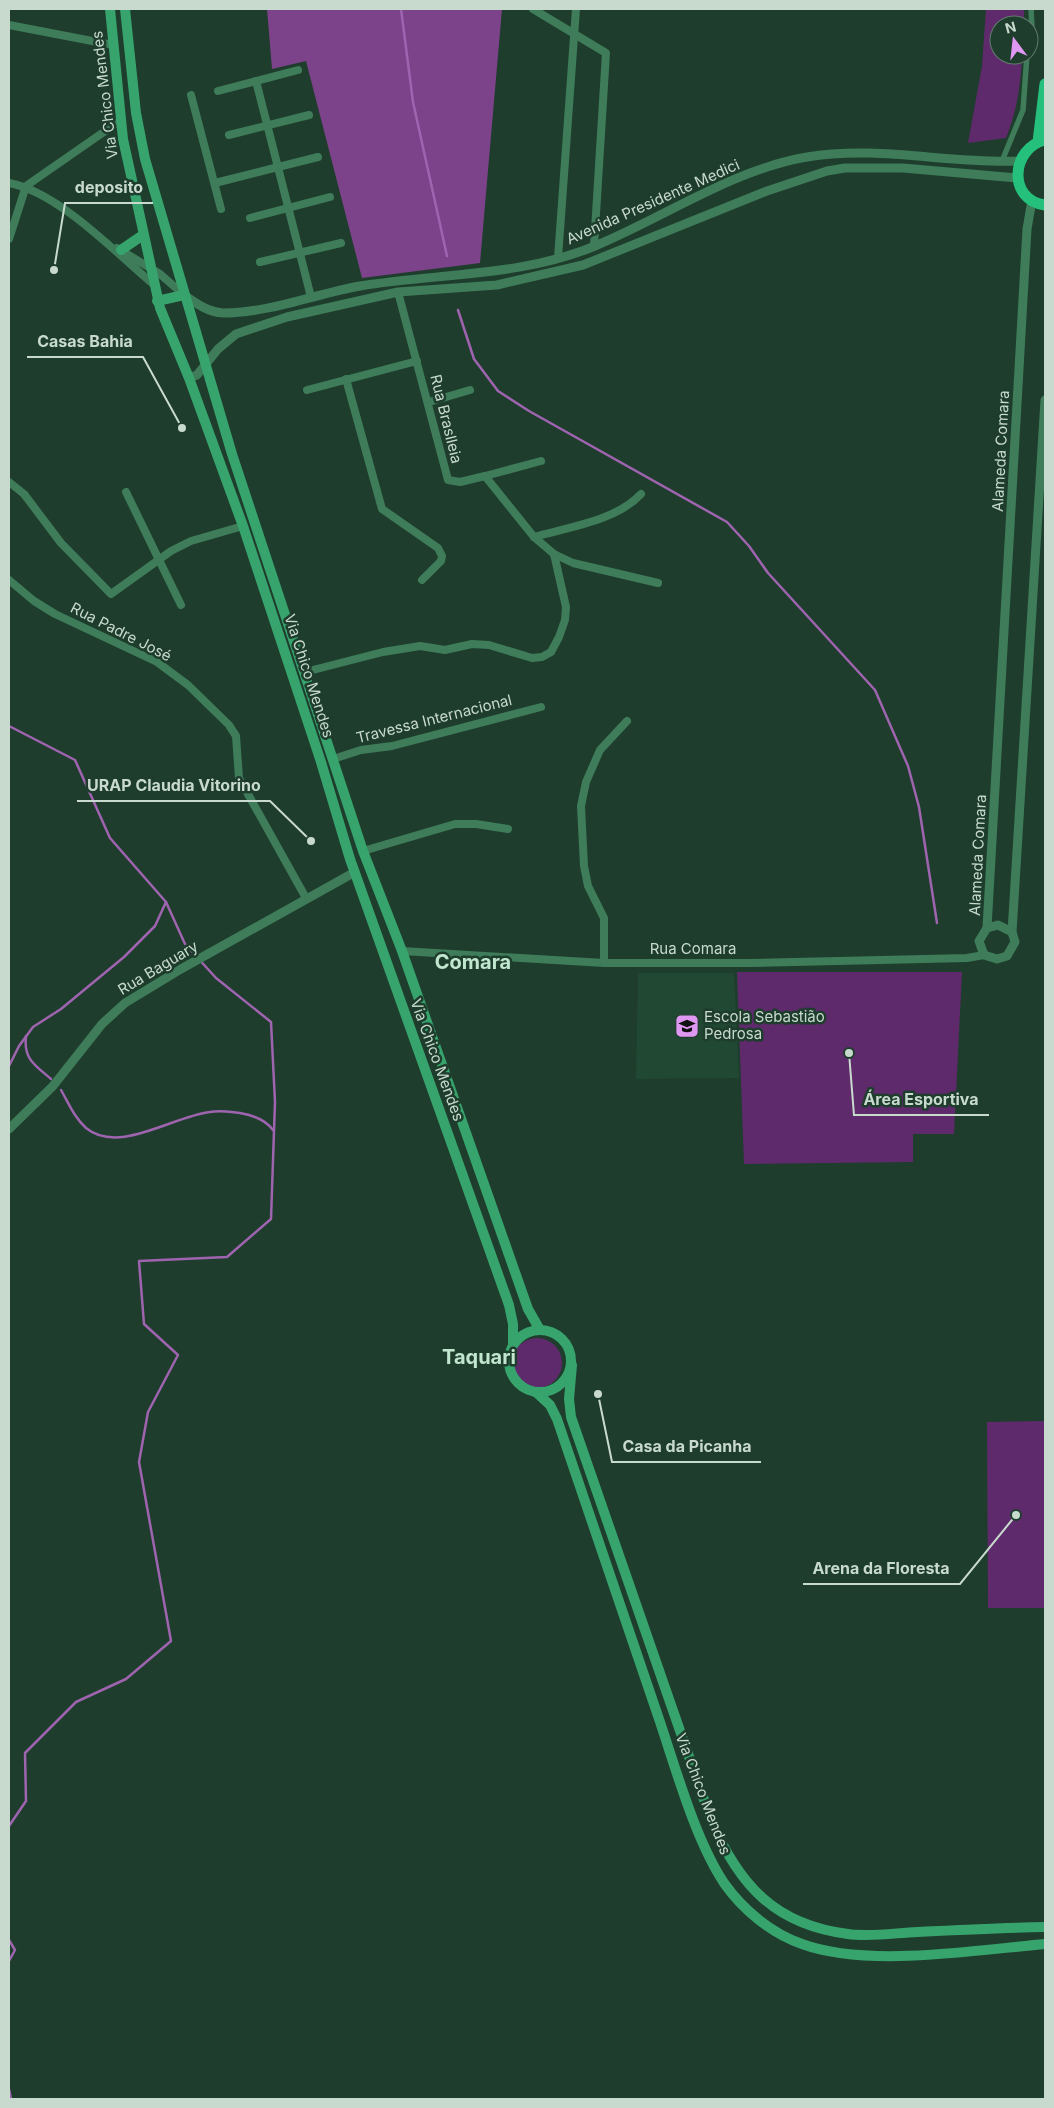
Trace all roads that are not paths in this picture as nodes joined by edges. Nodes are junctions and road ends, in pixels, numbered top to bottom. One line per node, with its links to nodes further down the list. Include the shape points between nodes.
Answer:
1 (110, 9): 7 (main road, Via Chico Mendes)
2 (125, 9): 47 (main road, Via Chico Mendes, via 140,139)
3 (533, 9): 6 (street)
4 (576, 9): 6 (street)
5 (9, 25): 7 (street)
6 (574, 34): 37 (street, via 604,50 607,57); 40 (street)
7 (113, 45): 15 (main road, Via Chico Mendes)
8 (1026, 65): 21 (street, via 1022,110)
9 (298, 70): 10 (street)
10 (256, 81): 12 (street); 16 (street)
11 (1045, 84): 18 (main road)
12 (218, 91)
13 (190, 95): 25 (street)
14 (309, 115): 16 (street)
15 (121, 120): 26 (street); 33 (main road, Via Chico Mendes)
16 (267, 125): 17 (street); 22 (street)
17 (229, 135)
18 (1041, 141): 20 (main road)
19 (318, 157): 22 (street)
20 (1019, 160): 21 (street, Avenida Presidente Medici); 23 (main road)
21 (1002, 162): 37 (street, Avenida Presidente Medici, via 873,152 806,157 703,194)
22 (278, 167): 25 (street); 30 (street)
23 (1018, 178): 28 (main road, via 1020,186); 45 (street, Avenida Presidente Medici, via 903,168 845,168 787,184 583,265 520,281)
24 (9, 183): 26 (street)
25 (215, 183): 31 (street)
26 (26, 186): 34 (street); 36 (street, via 47,198)
27 (330, 197): 30 (street)
28 (1032, 200): 29 (main road); 79 (street, Alameda Comara, via 1027,229)
29 (1045, 205)
30 (290, 208): 32 (street); 39 (street)
31 (221, 209)
32 (250, 218)
33 (143, 235): 38 (main road); 42 (main road, Via Chico Mendes)
34 (9, 239)
35 (341, 243): 39 (street)
36 (108, 245): 38 (street); 44 (street)
37 (594, 246): 40 (street, Avenida Presidente Medici)
38 (121, 250): 42 (street)
39 (301, 253): 41 (street); 48 (street)
40 (558, 258): 43 (street, Avenida Presidente Medici, via 502,270)
41 (260, 262)
42 (149, 267): 44 (main road, Via Chico Mendes); 47 (street)
43 (449, 275): 45 (street); 48 (street, Avenida Presidente Medici, via 376,283)
44 (153, 284): 49 (main road, Via Chico Mendes)
45 (451, 289): 46 (street, Avenida Presidente Medici)
46 (398, 292): 50 (street, Rua Braslleia); 51 (street, Avenida Presidente Medici, via 287,317 242,332 218,348)
47 (184, 295): 48 (street, Avenida Presidente Medici, via 204,308 220,313 275,306); 49 (main road); 51 (main road, Via Chico Mendes)
48 (311, 297)
49 (157, 301): 52 (main road, Via Chico Mendes)
50 (417, 361): 53 (street); 57 (street, Rua Braslleia)
51 (205, 365): 52 (street, Avenida Presidente Medici); 71 (main road, Via Chico Mendes)
52 (190, 378): 63 (main road, Via Chico Mendes)
53 (346, 379): 54 (street); 68 (street, via 382,509 438,548 442,556)
54 (307, 390)
55 (470, 390): 57 (street)
56 (1045, 400): 80 (street)
57 (429, 402): 59 (street, Rua Braslleia, via 448,480 456,482)
58 (541, 461): 59 (street)
59 (485, 476): 64 (street)
60 (9, 482): 66 (street, via 24,494 61,544 109,594)
61 (126, 492): 66 (street)
62 (641, 494): 64 (street, via 630,504 602,517)
63 (243, 526): 66 (street, via 191,541); 77 (main road, Via Chico Mendes)
64 (534, 537): 65 (street)
65 (554, 554): 69 (street, via 573,563); 71 (street, via 563,588 565,620 550,652 542,657 524,656 489,645 472,644 445,650 420,646)
66 (160, 559): 70 (street)
67 (9, 580): 78 (street, Rua Padre José, via 55,614 157,662 188,685 229,725 236,736 239,778)
68 (422, 580)
69 (658, 583)
70 (180, 605)
71 (305, 672): 74 (main road, Via Chico Mendes)
72 (541, 707): 74 (street, Travessa Internacional)
73 (627, 721): 83 (street, via 600,750 586,782 581,806 585,872 604,918)
74 (332, 759): 76 (main road, Via Chico Mendes)
75 (508, 829): 76 (street, via 455,824)
76 (363, 851): 81 (main road, Via Chico Mendes)
77 (355, 872): 78 (street, Rua Baguary); 86 (main road, Via Chico Mendes, via 509,1305)
78 (306, 898): 84 (street, Rua Baguary, via 126,1003 102,1024 53,1086)
79 (987, 928): 80 (street, via 1003,926); 82 (street, Alameda Comara, via 979,941)
80 (1012, 932): 82 (street, via 1014,942 1007,956 997,959)
81 (402, 951): 83 (street, Rua Comara); 85 (main road, Via Chico Mendes, via 528,1309)
82 (984, 955): 83 (street, Rua Comara, via 750,963)
83 (604, 963)
84 (10, 1128)
85 (540, 1330): 86 (main road, via 520,1336); 87 (main road, via 549,1331 563,1340)
86 (513, 1345): 88 (main road, via 508,1357 512,1375 525,1389)
87 (572, 1365): 88 (main road, via 562,1384 553,1390); 89 (main road, Via Chico Mendes, via 569,1399 574,1426 711,1820 733,1865 754,1891 781,1912 815,1928 850,1935)
88 (537, 1393): 90 (main road, Via Chico Mendes, via 550,1405 557,1419 709,1859 745,1909 771,1929 802,1944 835,1952 921,1955)
89 (1045, 1927)
90 (1045, 1944)

